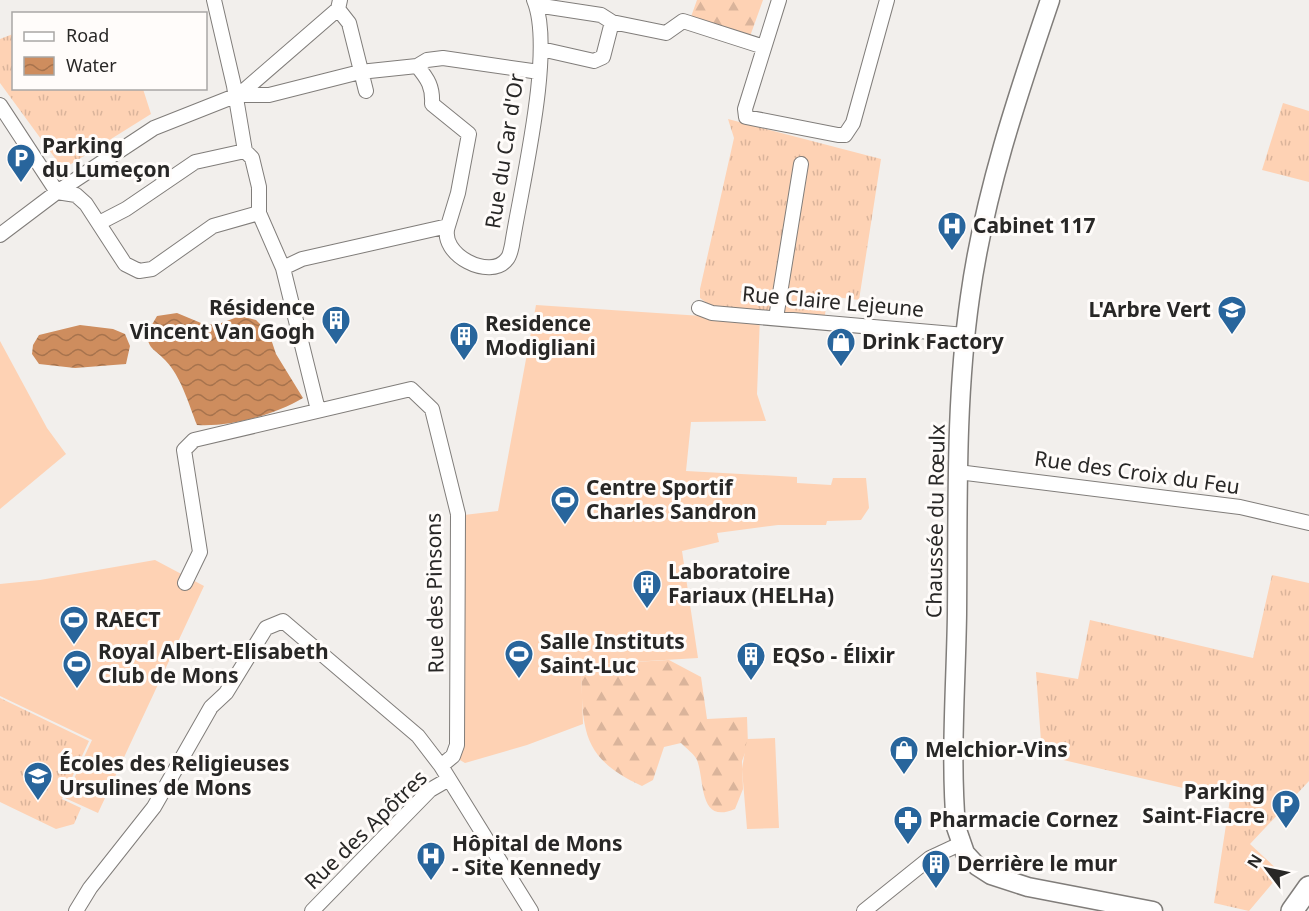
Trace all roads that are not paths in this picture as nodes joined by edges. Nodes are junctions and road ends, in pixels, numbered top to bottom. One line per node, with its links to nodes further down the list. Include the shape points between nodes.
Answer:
1 (214, 0): 14 (street)
2 (778, 0): 8 (street)
3 (887, 0): 8 (street, via 853,123 845,135 746,117)
4 (1050, 0): 26 (main road, Chaussée du Rœulx, via 988,198)
5 (535, 3): 7 (street, Rue du Car d'Or, via 601,15); 9 (street, Rue du Car d'Or, via 541,25)
6 (339, 5): 11 (street, via 349,23); 14 (street)
7 (612, 22): 8 (street, via 666,33 683,21); 9 (street, Rue du Car d'Or, via 603,57 594,61)
8 (764, 47)
9 (541, 49): 12 (street, Rue du Car d'Or)
10 (417, 66): 11 (street); 12 (street, via 443,58); 21 (street, via 433,91 432,104 469,134)
11 (360, 72): 13 (street); 14 (street, via 269,95)
12 (539, 72): 21 (street, Rue du Car d'Or, via 507,259 497,266 461,259 454,254 446,231)
13 (366, 91)
14 (235, 95): 16 (street); 18 (street, via 154,128)
15 (0, 105): 18 (street)
16 (245, 150): 19 (street, via 252,158 259,187); 20 (street, via 195,162)
17 (801, 164): 25 (street)
18 (57, 192): 20 (street, via 76,195); 22 (street)
19 (259, 213): 20 (street, via 213,226 152,269 139,271 124,264); 23 (street)
20 (99, 223)
21 (448, 226): 23 (street, via 302,259)
22 (0, 235)
23 (283, 268): 27 (street)
24 (699, 308): 25 (street, Rue Claire Lejeune, via 712,314)
25 (776, 318): 26 (street, Rue Claire Lejeune)
26 (965, 335): 28 (main road, Chaussée du Rœulx)
27 (318, 410): 30 (street, via 195,440 184,450 200,552); 31 (street, Rue des Pinsons, via 411,389 432,409 458,514 457,745 453,756)
28 (958, 472): 29 (street, Rue des Croix du Feu, via 1240,507); 33 (main road, Chaussée du Rœulx, via 954,804)
29 (1309, 523)
30 (185, 583)
31 (441, 766): 32 (street); 35 (street, via 399,719 290,624 276,622 266,628 226,693 211,708 154,807)
32 (449, 779): 36 (street, Rue des Apôtres, via 430,790); 37 (street)
33 (960, 844): 38 (street, via 930,858); 39 (main road, via 977,866 1005,881)
34 (1309, 887): 40 (main road)
35 (76, 911)
36 (312, 911)
37 (531, 911)
38 (864, 911)
39 (1153, 911)
40 (1292, 911)

